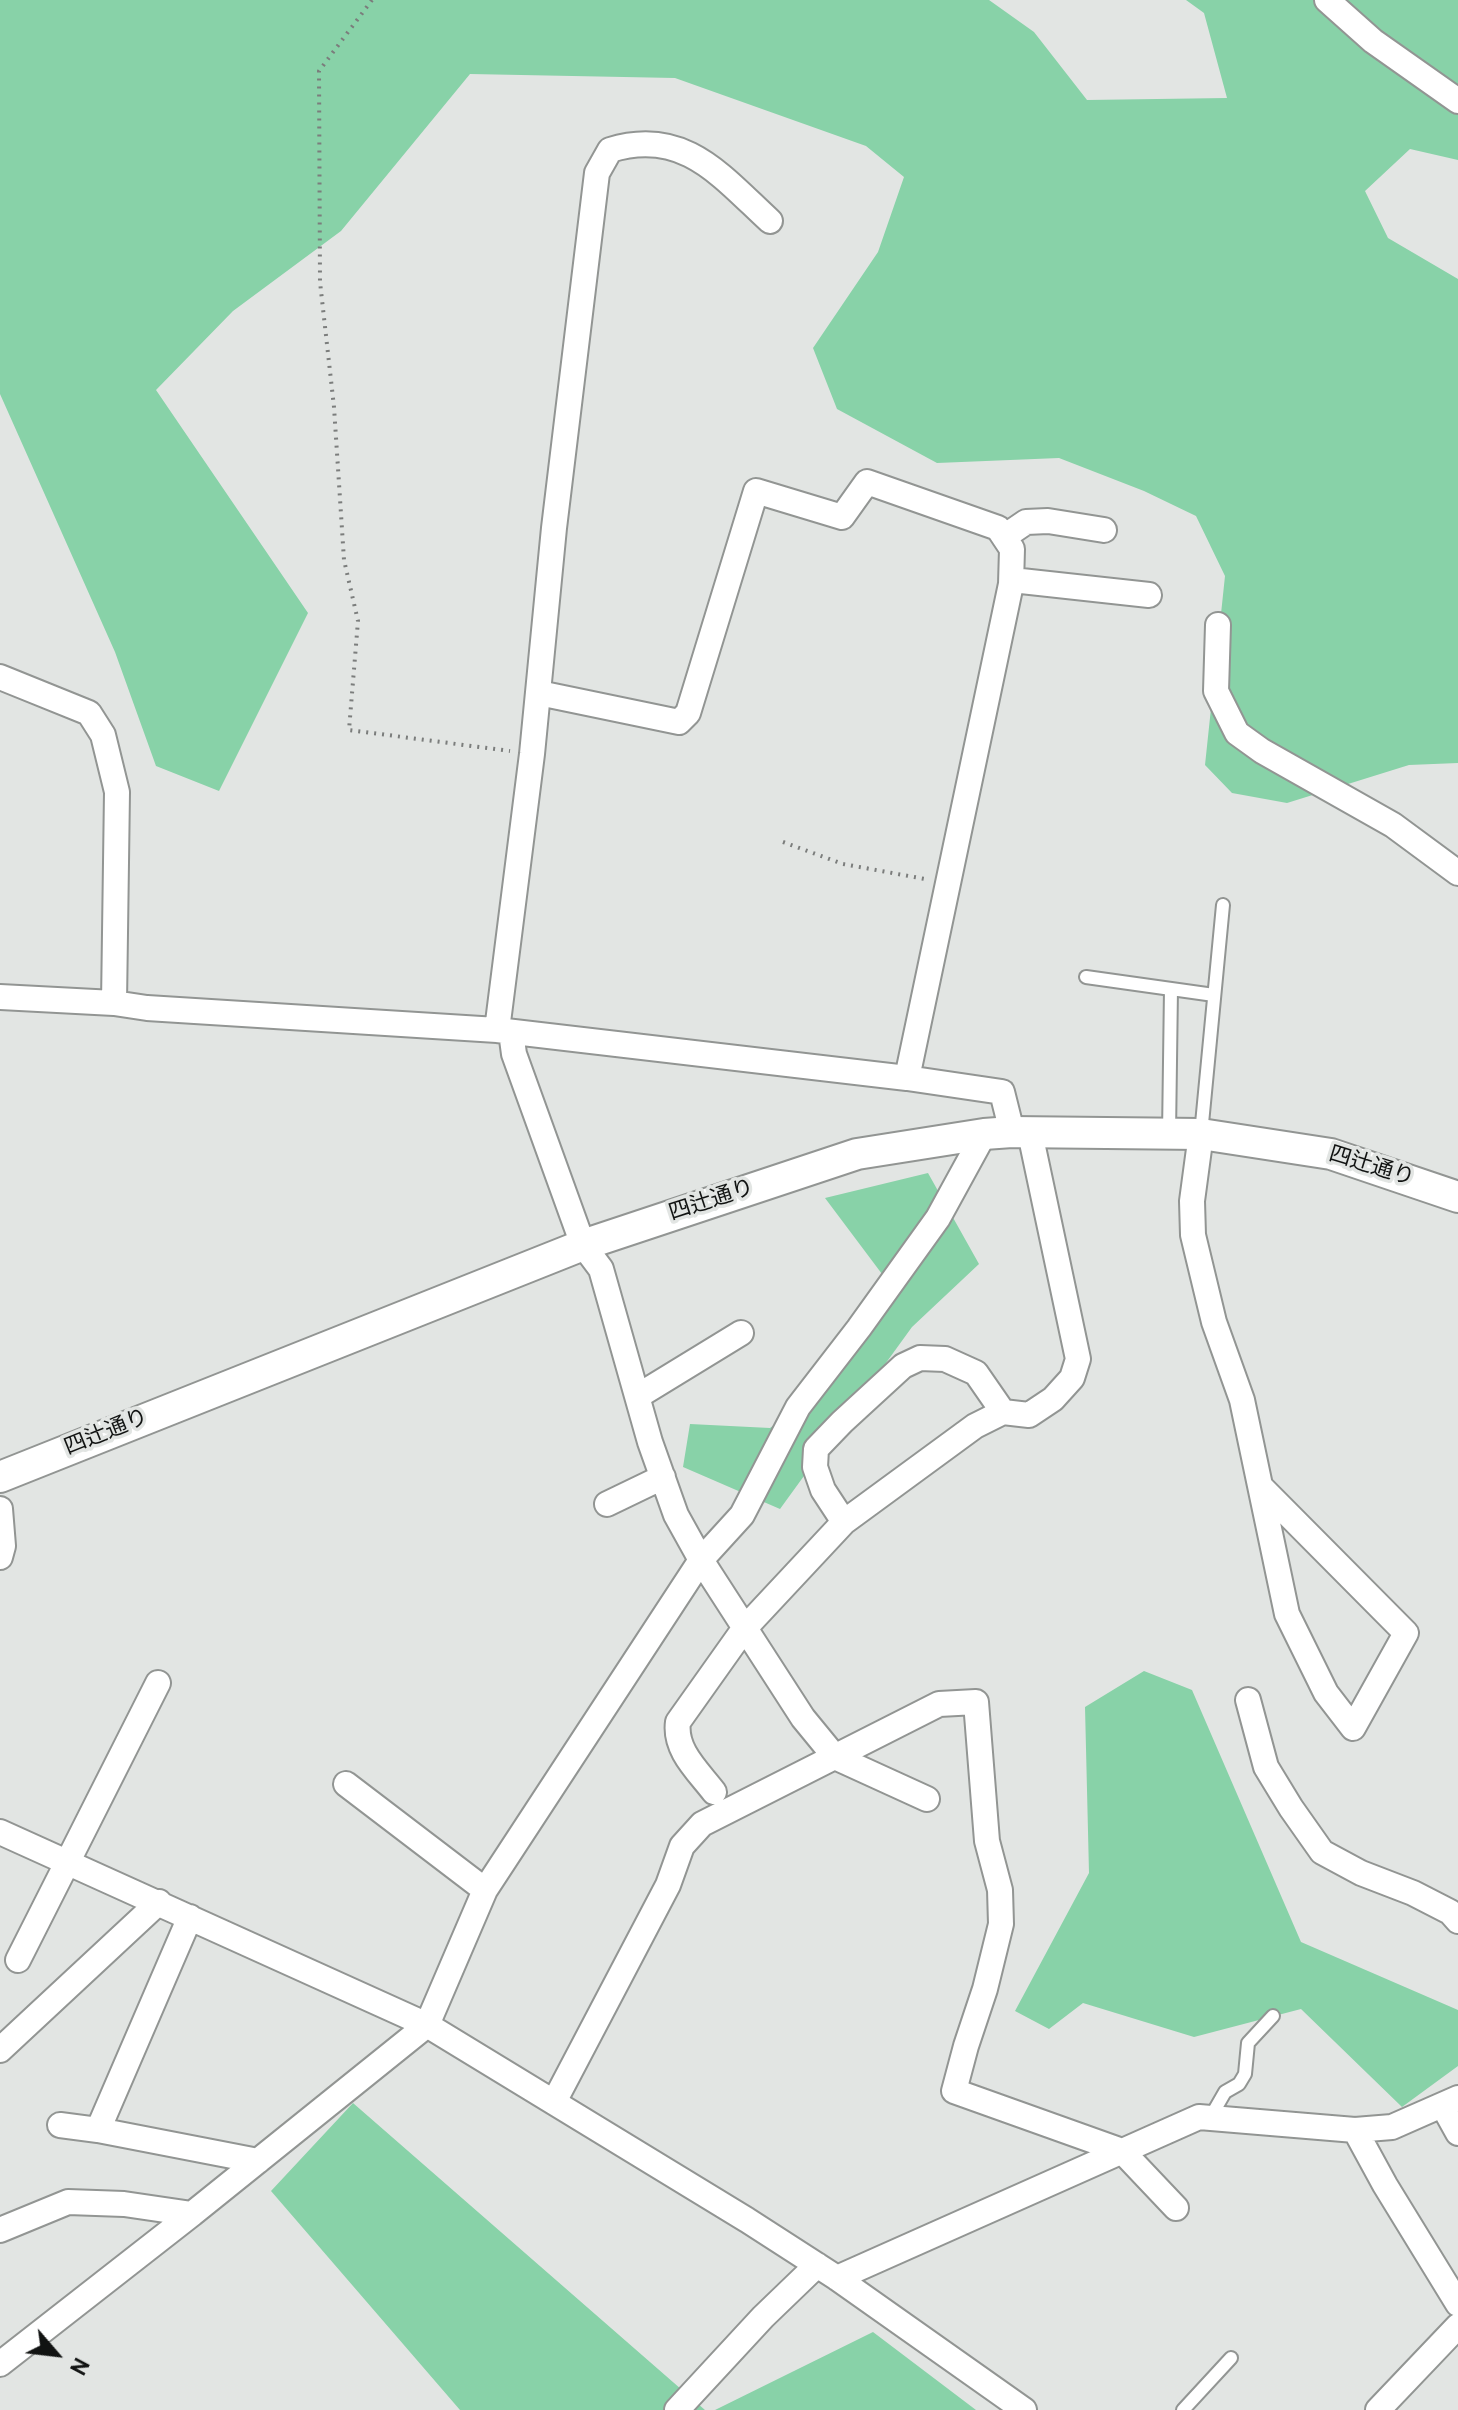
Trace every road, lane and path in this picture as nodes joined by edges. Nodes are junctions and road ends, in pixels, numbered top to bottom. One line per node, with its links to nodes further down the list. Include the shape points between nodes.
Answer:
1 (372, 0): 12 (path, via 319,71 320,282 344,560 358,621 349,730)
2 (1327, 0): 3 (street, via 1373,41)
3 (1458, 101)
4 (770, 221): 11 (street, via 708,164 671,146 629,144 610,150 597,173)
5 (1104, 530): 6 (street, via 1026,522)
6 (1004, 537): 7 (street, via 1012,549); 11 (street, via 998,528 867,482 842,517 756,491 688,713 679,722)
7 (1012, 580): 8 (street); 15 (street)
8 (1149, 595)
9 (1218, 625): 14 (street, via 1216,691 1237,733 1393,825)
10 (0, 677): 21 (street, via 89,713 103,735 117,792)
11 (539, 693): 12 (street)
12 (532, 754): 22 (street)
13 (783, 842): 15 (path, via 843,864)
14 (1458, 873)
15 (947, 883): 23 (street)
16 (1223, 905): 19 (lane)
17 (1086, 977): 18 (lane)
18 (1171, 989): 19 (lane); 25 (lane)
19 (1214, 995): 26 (lane)
20 (0, 997): 21 (street)
21 (114, 1003): 22 (street)
22 (504, 1031): 23 (street); 28 (street)
23 (907, 1078): 24 (street, via 1002,1092)
24 (1009, 1133): 25 (street, 四辻通り); 28 (street, 四辻通り, via 857,1154); 31 (street, via 1078,1359 1072,1378 1053,1399 1029,1415); 39 (street, via 938,1218 798,1407 742,1515)
25 (1169, 1134): 26 (street, 四辻通り)
26 (1201, 1134): 27 (street, 四辻通り, via 1331,1154); 34 (street, via 1193,1235)
27 (1458, 1197)
28 (583, 1245): 30 (street, via 601,1269); 32 (street, 四辻通り)
29 (741, 1333): 30 (street)
30 (638, 1396): 33 (street)
31 (1003, 1412): 37 (street, via 975,1426); 37 (street, via 976,1373 945,1359 920,1358 903,1366 816,1449 815,1467 823,1490)
32 (0, 1477)
33 (663, 1477): 35 (street); 39 (street)
34 (1262, 1488): 34 (street, via 1406,1633 1353,1728 1326,1693 1287,1614)
35 (607, 1504)
36 (0, 1509): 38 (street)
37 (844, 1522): 40 (street)
38 (0, 1557)
39 (701, 1560): 40 (street); 49 (street)
40 (744, 1629): 43 (street); 45 (street, via 678,1722 679,1745)
41 (158, 1683): 48 (street)
42 (1248, 1700): 52 (street, via 1266,1767 1322,1852 1425,1899)
43 (835, 1757): 46 (street); 57 (street, via 702,1824 682,1846 668,1885); 64 (street, via 939,1704 976,1702 987,1841 1000,1890 1001,1924 954,2091)
44 (346, 1784): 49 (street)
45 (714, 1792)
46 (927, 1799)
47 (0, 1832): 48 (street)
48 (68, 1861): 50 (street); 53 (street)
49 (485, 1890): 55 (street)
50 (159, 1902): 51 (street); 56 (street)
51 (190, 1917): 55 (street); 61 (street)
52 (1458, 1921)
53 (18, 1960)
54 (1273, 2016): 59 (lane, via 1248,2043 1245,2074 1225,2092)
55 (427, 2025): 57 (street); 65 (street)
56 (0, 2050)
57 (554, 2102): 69 (street)
58 (1450, 2102): 62 (street, via 1392,2127); 63 (street)
59 (1210, 2118): 62 (street); 64 (street, via 1199,2117)
60 (60, 2125): 61 (street)
61 (98, 2130): 65 (street)
62 (1355, 2130): 70 (street)
63 (1458, 2133)
64 (1122, 2151): 66 (street); 69 (street)
65 (258, 2161): 67 (street)
66 (1176, 2208)
67 (192, 2214): 68 (street, via 68,2202); 73 (street)
68 (0, 2230)
69 (827, 2272): 74 (street, via 763,2317); 75 (street)
70 (1458, 2304)
71 (1458, 2326): 77 (street)
72 (1231, 2358): 76 (lane)
73 (0, 2364)
74 (677, 2410)
75 (1024, 2410)
76 (1183, 2410)
77 (1378, 2410)

